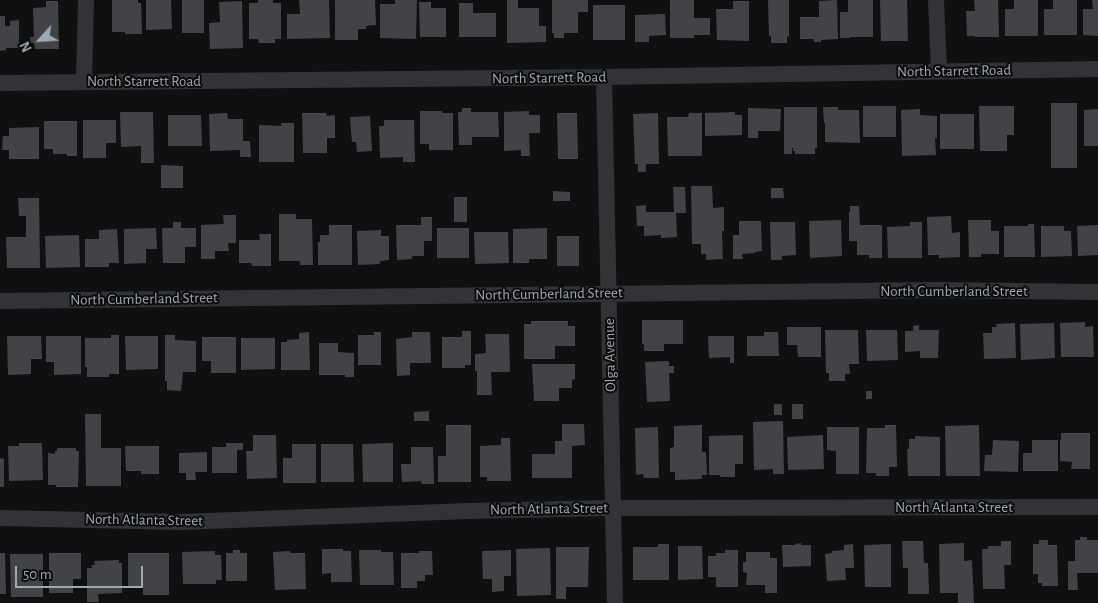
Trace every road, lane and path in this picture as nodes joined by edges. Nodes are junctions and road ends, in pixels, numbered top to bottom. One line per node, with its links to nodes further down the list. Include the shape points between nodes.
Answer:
1 (86, 0): 6 (street)
2 (936, 0): 4 (street)
3 (1098, 69): 4 (street, North Starrett Road)
4 (939, 71): 5 (street, North Starrett Road)
5 (604, 77): 6 (street, North Starrett Road); 9 (street, Olga Avenue)
6 (84, 81): 7 (street, North Starrett Road)
7 (0, 83)
8 (1098, 292): 9 (street, North Cumberland Street)
9 (609, 293): 10 (street, North Cumberland Street); 12 (street, Olga Avenue)
10 (0, 301)
11 (1098, 507): 12 (street, North Atlanta Street)
12 (613, 508): 13 (street, North Atlanta Street, via 181,522); 14 (street, Olga Avenue)
13 (0, 518)
14 (615, 603)

